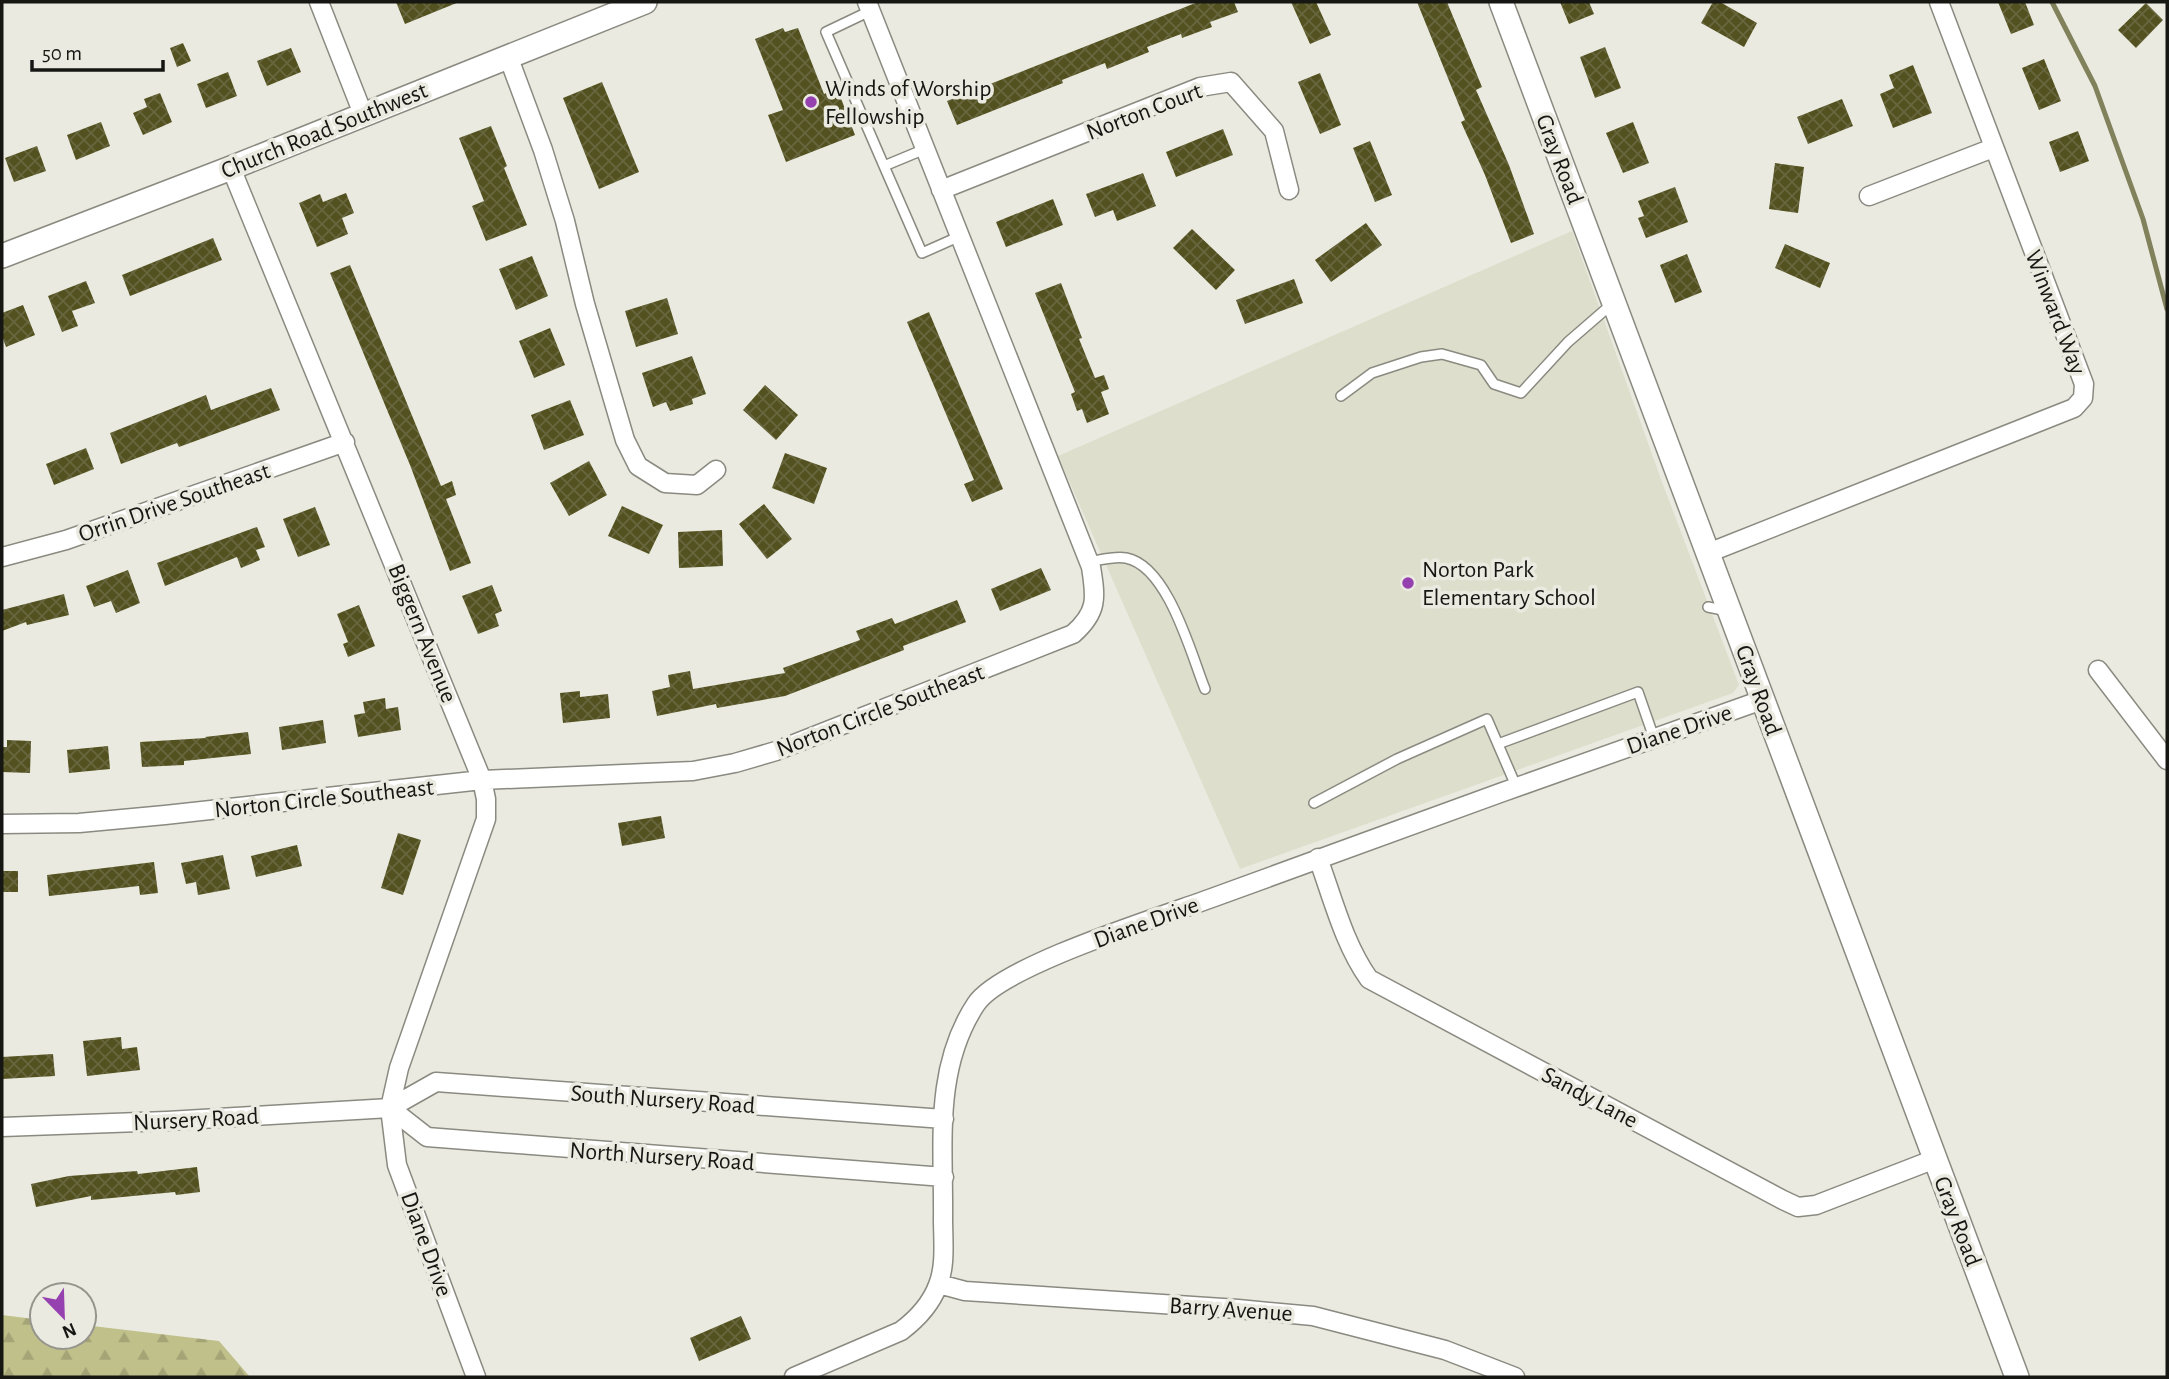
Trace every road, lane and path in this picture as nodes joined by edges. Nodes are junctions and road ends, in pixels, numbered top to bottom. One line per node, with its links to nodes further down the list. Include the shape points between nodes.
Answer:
1 (319, 2): 7 (street)
2 (645, 2): 6 (street, Church Road Southwest)
3 (1502, 2): 17 (street, Gray Road)
4 (1939, 2): 8 (street, Winward Way)
5 (868, 6): 9 (street, Norton Circle Southeast); 10 (lane, via 826,32)
6 (508, 56): 7 (street, Church Road Southwest); 20 (street, via 543,150 625,440 638,466 665,483 697,485)
7 (363, 114): 11 (street, Church Road Southwest)
8 (1993, 148): 14 (street); 21 (street, Winward Way, via 2084,384 2083,398 2074,408)
9 (925, 149): 10 (lane); 12 (street, Norton Circle Southeast)
10 (884, 166): 15 (lane, via 922,253)
11 (231, 168): 16 (street, Church Road Southwest); 19 (street, Biggern Avenue)
12 (941, 190): 13 (street, Norton Court, via 1200,87 1231,82 1274,131); 15 (street, Norton Circle Southeast)
13 (1289, 190)
14 (1869, 196)
15 (958, 237): 23 (street, Norton Circle Southeast)
16 (2, 256)
17 (1614, 302): 18 (lane, via 1568,342 1521,393 1494,384 1481,365 1442,354 1372,373); 21 (street, Gray Road)
18 (1341, 396)
19 (345, 442): 22 (street, Orrin Drive Southeast, via 66,540); 30 (street, Biggern Avenue)
20 (716, 470)
21 (1708, 553): 26 (street, Gray Road, via 1719,609)
22 (2, 557)
23 (1088, 562): 25 (lane, via 1127,558 1153,574 1174,608); 30 (street, Norton Circle Southeast, via 1094,586 1093,611 1073,634 776,751 693,771)
24 (2098, 670): 29 (street)
25 (1205, 689)
26 (1762, 700): 27 (street, Diane Drive); 38 (street, Gray Road)
27 (1654, 738): 28 (lane, via 1638,692); 31 (street, Diane Drive)
28 (1498, 744): 31 (lane); 32 (lane, via 1487,719)
29 (2167, 760)
30 (482, 780): 33 (street, Norton Circle Southeast, via 79,823); 35 (street, Biggern Avenue, via 486,819 411,1031)
31 (1516, 786): 34 (street, Diane Drive)
32 (1314, 803)
33 (2, 824)
34 (1318, 858): 36 (street, Diane Drive, via 1004,979 978,1000 958,1035 946,1076); 38 (street, Sandy Lane, via 1349,942 1369,979 1783,1200 1798,1207 1816,1205)
35 (390, 1108): 36 (street, South Nursery Road, via 436,1082); 37 (street, Nursery Road); 39 (street, North Nursery Road, via 427,1138); 41 (street, Diane Drive, via 397,1164)
36 (944, 1119): 39 (street, Diane Drive)
37 (2, 1127)
38 (1935, 1159): 44 (street, Gray Road)
39 (944, 1177): 40 (street, Diane Drive)
40 (939, 1284): 42 (street, Diane Drive, via 928,1304 901,1331); 43 (street, Barry Avenue, via 965,1291 1313,1316 1445,1350)
41 (476, 1377)
42 (794, 1377)
43 (1515, 1377)
44 (2017, 1377)

